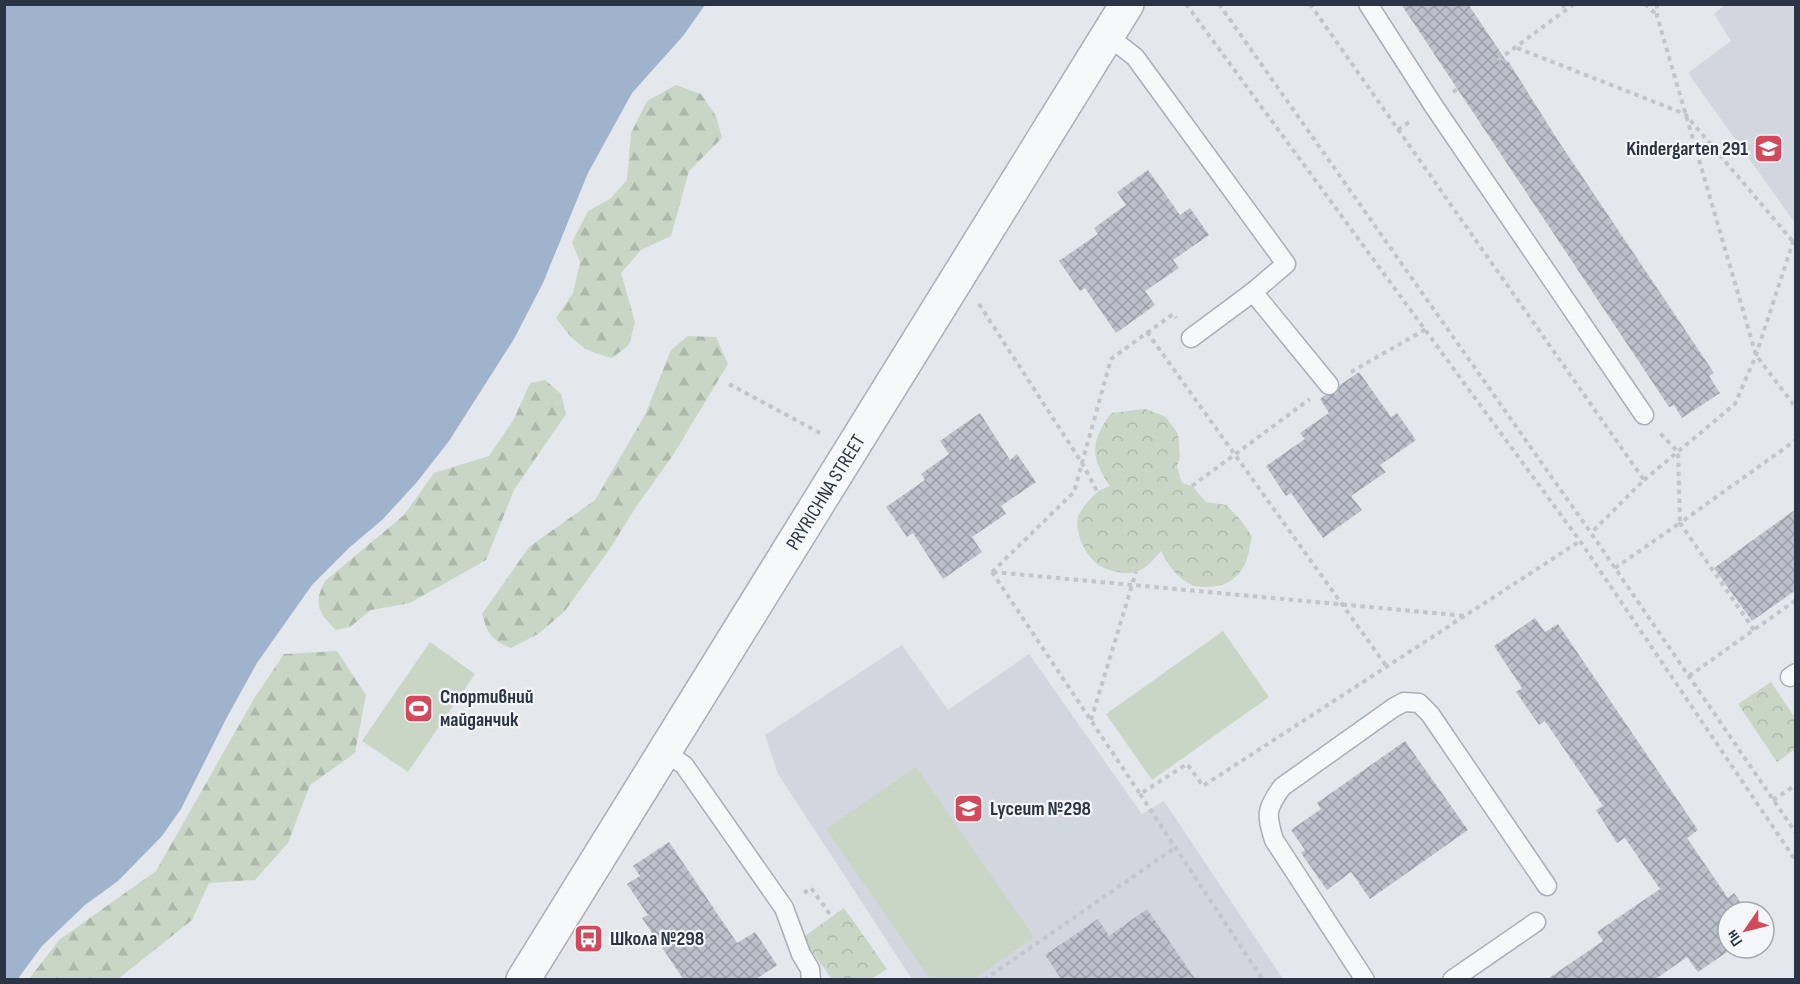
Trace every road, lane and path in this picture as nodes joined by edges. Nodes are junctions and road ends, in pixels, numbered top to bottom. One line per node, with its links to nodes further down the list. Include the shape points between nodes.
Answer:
1 (1127, 4): 12 (street, PRYRICHNA STREET)
2 (1186, 4): 19 (path)
3 (1219, 4): 36 (path)
4 (1310, 4): 32 (path)
5 (1368, 4): 26 (lane)
6 (1562, 4): 10 (path)
7 (1574, 4): 10 (path)
8 (1645, 4): 11 (path)
9 (1657, 4): 11 (path)
10 (1566, 10): 13 (path)
11 (1657, 16): 15 (path)
12 (1108, 36): 17 (lane, via 1135,57 1286,264); 49 (street, PRYRICHNA STREET)
13 (1517, 48): 14 (path); 15 (path)
14 (1498, 60)
15 (1685, 114): 16 (path); 22 (path)
16 (1795, 242): 22 (path)
17 (1253, 292): 21 (lane); 24 (lane)
18 (976, 300): 31 (path)
19 (1426, 330): 24 (path); 37 (path)
20 (1147, 332): 21 (path, via 1173,314); 30 (path); 31 (path, via 1111,359)
21 (1191, 338)
22 (1756, 355): 25 (path); 29 (path, via 1734,404)
23 (729, 384): 27 (path)
24 (1329, 385): 30 (path)
25 (1796, 408)
26 (1644, 416): 29 (path)
27 (820, 433)
28 (1796, 440): 35 (path)
29 (1678, 452): 32 (path); 35 (path)
30 (1236, 454): 33 (path); 43 (path)
31 (1082, 464): 34 (path); 39 (path, via 1074,492)
32 (1644, 480): 36 (path)
33 (1192, 486)
34 (1097, 491)
35 (1680, 523): 38 (path); 45 (path)
36 (1591, 533): 38 (path)
37 (1580, 541): 44 (path); 55 (path)
38 (1615, 568): 47 (path)
39 (992, 572): 41 (path); 48 (path)
40 (1136, 572): 41 (path)
41 (1132, 585): 43 (path); 48 (path)
42 (1796, 600): 45 (path)
43 (1345, 605): 44 (path); 46 (path)
44 (1466, 616): 46 (path)
45 (1754, 630): 47 (path)
46 (1388, 667): 51 (path, via 1203,786 1187,764)
47 (1688, 676): 52 (path)
48 (1091, 721): 51 (path)
49 (664, 752): 58 (street, PRYRICHNA STREET); 59 (lane, via 684,765 784,908)
50 (1796, 785): 52 (path)
51 (1140, 794): 54 (path)
52 (1773, 800): 53 (path)
53 (1796, 834)
54 (1176, 847): 60 (path); 61 (path)
55 (1796, 861)
56 (1547, 886): 62 (lane, via 1430,714 1419,703 1398,705 1282,787 1271,802 1268,820 1274,840)
57 (1536, 922): 63 (lane)
58 (523, 980)
59 (811, 980)
60 (984, 980)
61 (1263, 980)
62 (1365, 980)
63 (1452, 980)

